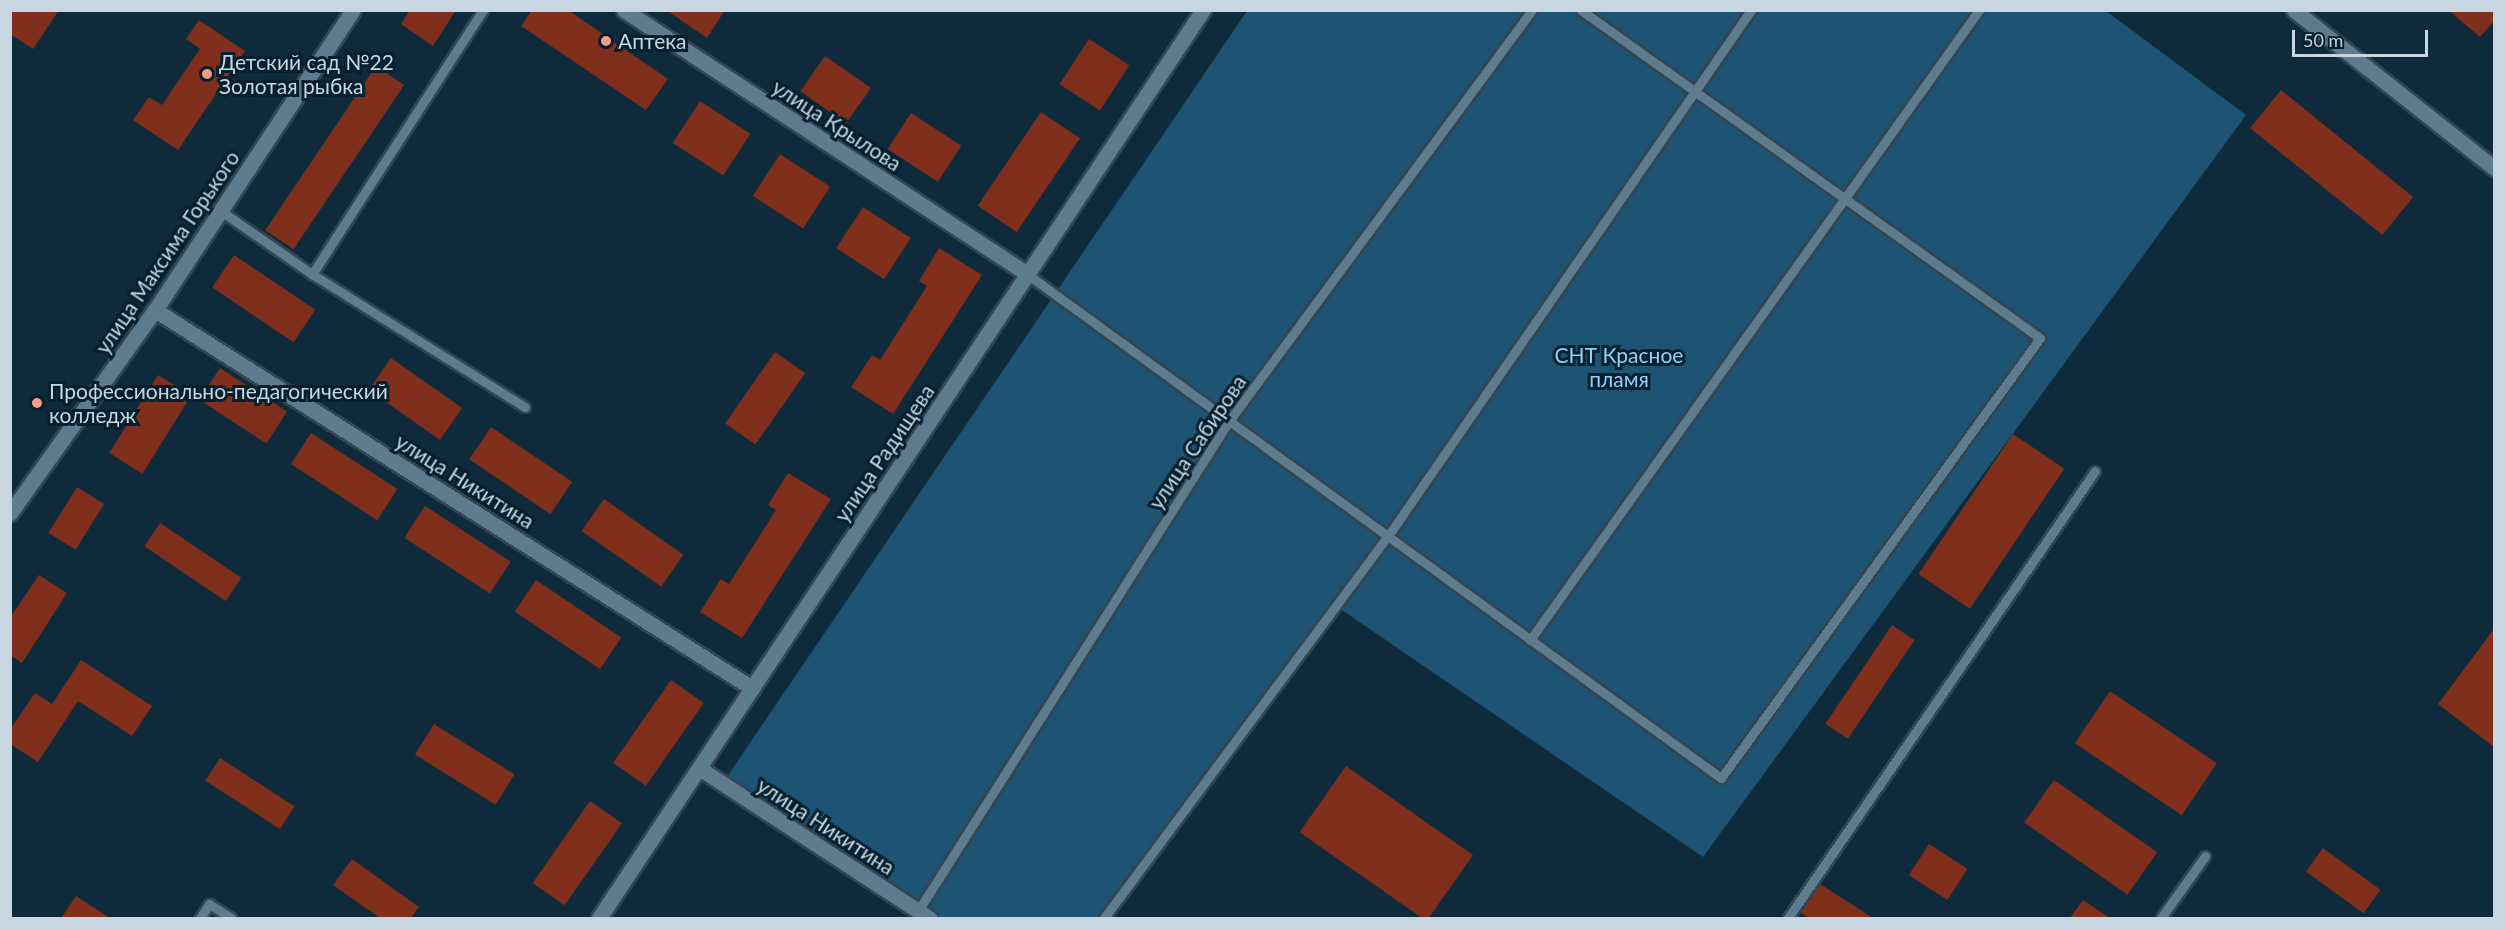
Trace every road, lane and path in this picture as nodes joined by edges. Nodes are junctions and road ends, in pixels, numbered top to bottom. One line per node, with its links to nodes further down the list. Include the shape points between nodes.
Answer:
1 (353, 10): 13 (street, улица Максима Горького)
2 (483, 10): 14 (lane)
3 (624, 10): 15 (street, улица Крылова)
4 (1203, 10): 15 (street, улица Радищева)
5 (1532, 10): 18 (lane, улица Сабирова)
6 (1581, 10): 10 (lane)
7 (1751, 10): 10 (lane)
8 (1979, 10): 12 (lane)
9 (2294, 10): 11 (street)
10 (1695, 90): 12 (lane); 21 (lane)
11 (2492, 162)
12 (1848, 196): 22 (lane); 22 (lane, via 2040,338 1721,778)
13 (220, 211): 14 (lane); 16 (street, улица Максима Горького)
14 (312, 274): 17 (lane)
15 (1028, 274): 18 (lane); 23 (street, улица Радищева)
16 (155, 310): 20 (street, улица Максима Горького); 23 (street, улица Никитина)
17 (525, 407)
18 (1229, 421): 21 (lane); 26 (lane, улица Сабирова)
19 (2095, 471): 31 (lane)
20 (10, 513)
21 (1388, 536): 22 (lane); 30 (lane)
22 (1530, 640)
23 (752, 688): 24 (street, улица Радищева)
24 (699, 768): 26 (street, улица Никитина); 29 (street, улица Радищева)
25 (2205, 856): 32 (lane)
26 (924, 915)
27 (200, 918): 28 (lane, via 209,904)
28 (231, 918)
29 (599, 918)
30 (1104, 918)
31 (1788, 918)
32 (2161, 918)

